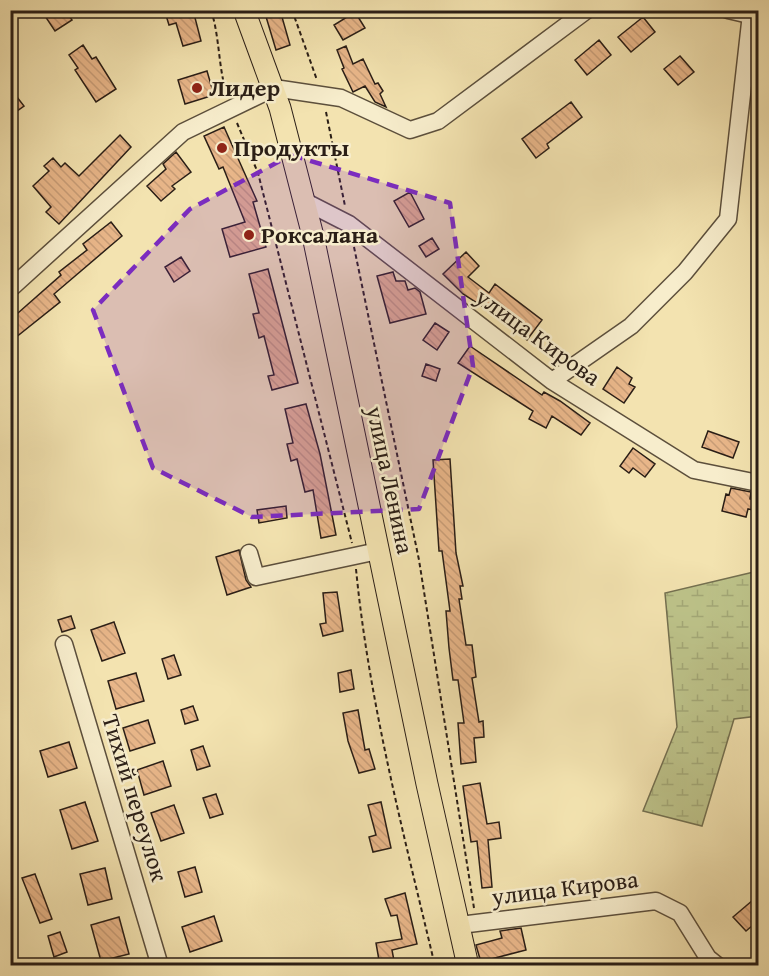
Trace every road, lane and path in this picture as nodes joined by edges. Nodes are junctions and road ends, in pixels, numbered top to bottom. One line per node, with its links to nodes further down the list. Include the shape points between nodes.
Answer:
1 (210, 10): 9 (path, via 216,26 220,74)
2 (244, 10): 7 (main road, улица Ленина)
3 (292, 10): 8 (path)
4 (587, 10): 8 (street, via 429,124 410,130 341,98)
5 (728, 10): 6 (street)
6 (755, 16): 13 (street, via 728,219 685,272 630,326)
7 (274, 88): 8 (street); 9 (street); 10 (main road, улица Ленина)
8 (323, 96): 11 (path)
9 (231, 109): 12 (street, via 183,132); 17 (path, via 258,173)
10 (304, 201): 11 (street, улица Кирова); 15 (main road, улица Ленина)
11 (349, 224): 13 (street, улица Кирова); 19 (path, via 418,560)
12 (10, 289)
13 (552, 381): 14 (street, улица Кирова, via 694,470)
14 (759, 483)
15 (378, 551): 17 (street); 19 (main road, улица Ленина, via 427,784)
16 (249, 553): 17 (street, via 256,577)
17 (355, 556): 21 (path, via 362,630)
18 (64, 644): 20 (street, Тихий переулок)
19 (468, 924): 22 (main road, улица Ленина); 23 (street, улица Кирова, via 656,901 680,913 708,958)
20 (160, 966)
21 (435, 966)
22 (468, 966)
23 (718, 966)

